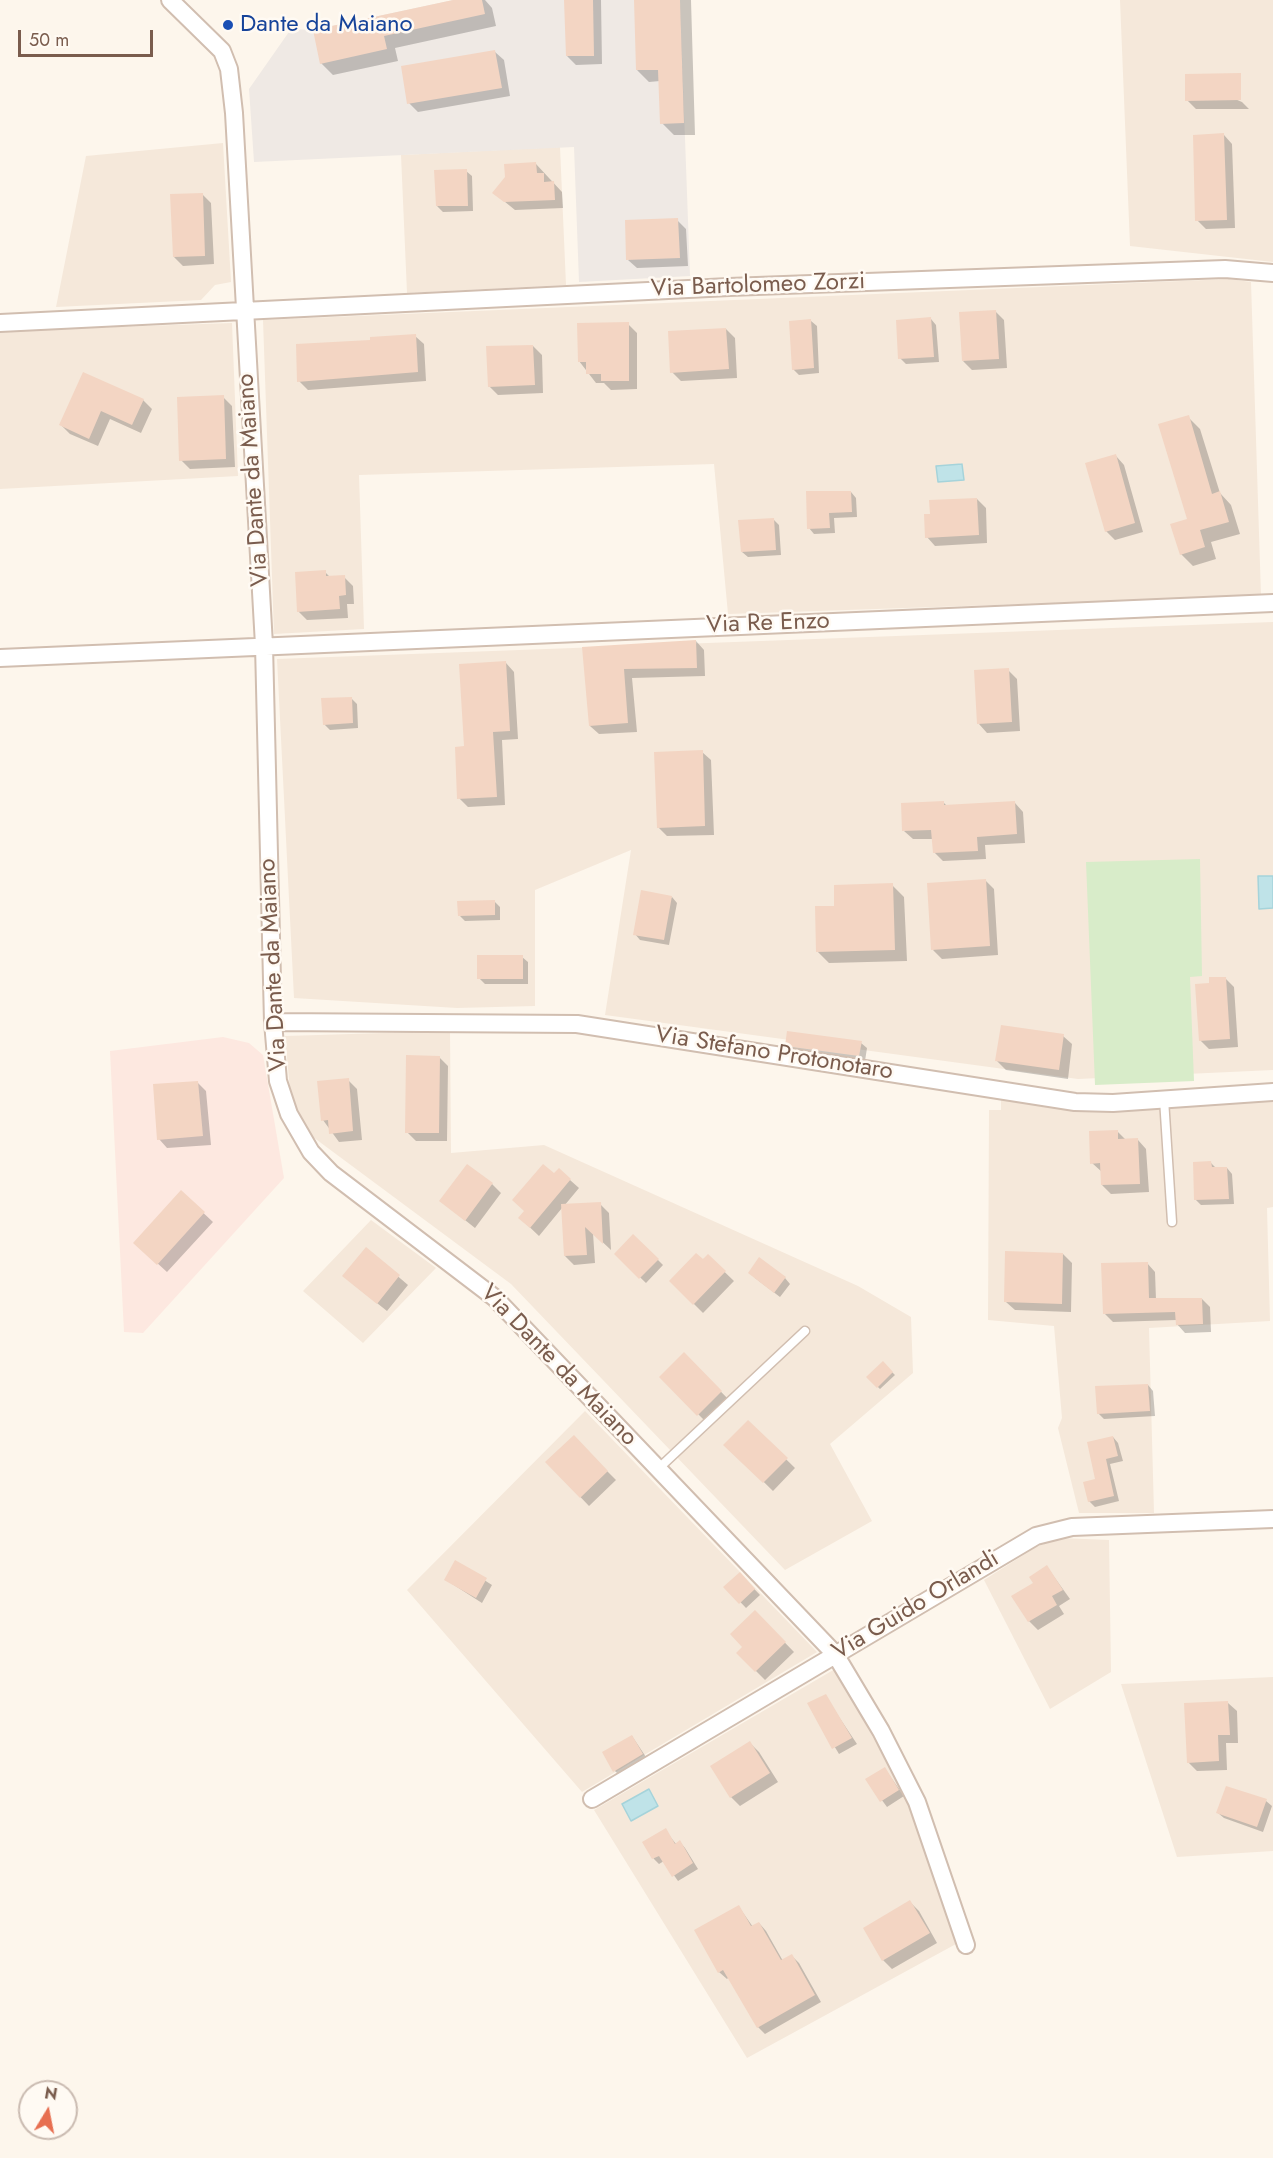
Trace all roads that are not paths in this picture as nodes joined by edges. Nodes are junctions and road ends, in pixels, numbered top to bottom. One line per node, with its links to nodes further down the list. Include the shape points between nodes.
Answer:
1 (170, 0): 3 (street, Via Dante da Maiano, via 213,41 227,63 234,113)
2 (1273, 273): 3 (street, Via Bartolomeo Zorzi, via 1225,269 1067,274)
3 (243, 310): 4 (street, Via Bartolomeo Zorzi); 6 (street, Via Dante da Maiano)
4 (0, 323)
5 (1273, 603): 6 (street, Via Re Enzo)
6 (264, 645): 7 (street, Via Re Enzo); 8 (street, Via Dante da Maiano)
7 (0, 658)
8 (273, 1022): 10 (street, Via Stefano Protonotaro, via 577,1024 1061,1100 1101,1103); 13 (street, Via Dante da Maiano, via 278,1081 289,1114 311,1152 331,1173 495,1298)
9 (1273, 1092): 10 (street, Via Stefano Protonotaro)
10 (1164, 1099): 11 (lane)
11 (1172, 1222)
12 (805, 1331): 13 (lane)
13 (658, 1469): 15 (street, Via Dante da Maiano)
14 (1273, 1519): 15 (street, Via Guido Orlandi, via 1047,1532)
15 (835, 1654): 16 (street, Via Guido Orlandi); 17 (street, Via Dante da Maiano, via 917,1802)
16 (592, 1799)
17 (966, 1945)

